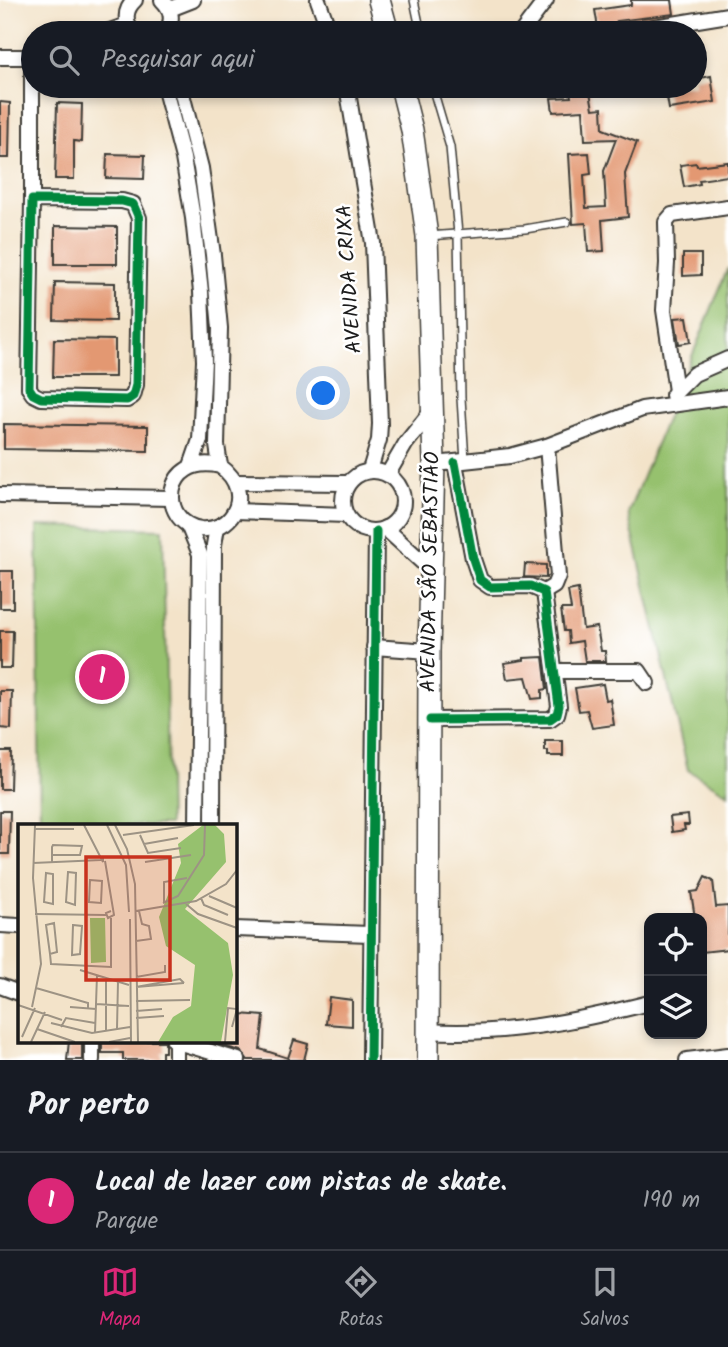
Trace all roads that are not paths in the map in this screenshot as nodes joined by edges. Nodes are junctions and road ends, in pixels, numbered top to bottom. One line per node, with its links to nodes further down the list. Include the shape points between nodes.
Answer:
1 (192, 0): 7 (street)
2 (318, 0): 10 (street)
3 (379, 0): 11 (main road)
4 (414, 0): 12 (lane)
5 (546, 0): 13 (street)
6 (132, 1): 9 (street)
7 (166, 4)
8 (728, 15): 14 (street)
9 (129, 21)
10 (326, 21)
11 (385, 21)
12 (418, 21)
13 (530, 21)
14 (691, 21)
15 (0, 57): 16 (street)
16 (21, 58)
17 (33, 98): 23 (street)
18 (167, 98): 35 (street, via 183,158 201,292 200,440)
19 (183, 98): 36 (street, via 201,168 213,255 220,328)
20 (349, 98): 37 (street, AVENIDA CRIXA, via 373,243 380,424)
21 (404, 98): 27 (main road, AVENIDA SÃO SEBASTIÃO)
22 (436, 98): 26 (lane, via 450,147)
23 (32, 200): 23 (street, via 29,388 41,398 127,400 136,385 139,218 133,204)
24 (728, 207): 29 (street, via 672,215 666,222 664,310)
25 (567, 222): 26 (lane)
26 (458, 234): 27 (lane); 34 (lane, via 461,398)
27 (427, 236): 32 (main road, AVENIDA SÃO SEBASTIÃO)
28 (728, 359): 29 (street, via 694,374)
29 (676, 391): 31 (street)
30 (728, 397): 31 (street)
31 (662, 405): 33 (street, via 626,414)
32 (431, 412): 34 (main road, AVENIDA SÃO SEBASTIÃO); 38 (street)
33 (547, 446): 34 (street); 49 (street, via 558,576 554,586)
34 (451, 463): 48 (main road, AVENIDA SÃO SEBASTIÃO); 49 (street, via 480,580 490,587 530,586)
35 (191, 466): 36 (street); 42 (street, via 174,485)
36 (220, 466): 39 (street)
37 (370, 470): 38 (street); 40 (street)
38 (388, 474): 47 (street, via 396,480 403,498 399,516)
39 (236, 482): 40 (street); 43 (street)
40 (347, 483): 44 (street, via 342,499)
41 (0, 495): 42 (street)
42 (172, 498): 45 (street, via 176,513)
43 (235, 511): 44 (street); 46 (street)
44 (346, 515): 47 (street, via 364,530)
45 (188, 525): 46 (street); 55 (street, via 200,554)
46 (217, 527): 56 (street)
47 (381, 530): 48 (street); 50 (street)
48 (431, 570): 51 (main road, AVENIDA SÃO SEBASTIÃO)
49 (544, 592): 52 (street)
50 (374, 647): 51 (street); 60 (street)
51 (429, 651): 54 (main road, AVENIDA SÃO SEBASTIÃO)
52 (555, 671): 53 (street, via 639,671); 54 (street, via 559,706 550,719)
53 (647, 683)
54 (430, 720): 64 (main road, AVENIDA SÃO SEBASTIÃO)
55 (197, 824)
56 (213, 824)
57 (0, 925): 58 (street)
58 (18, 926)
59 (236, 929): 60 (street)
60 (370, 934): 72 (street)
61 (0, 986): 62 (street)
62 (18, 993)
63 (644, 1004): 64 (street, via 589,1018 494,1031)
64 (428, 1031): 73 (main road, AVENIDA SÃO SEBASTIÃO)
65 (92, 1042): 69 (street)
66 (175, 1042): 70 (street)
67 (178, 1042): 71 (street)
68 (728, 1055): 74 (street)
69 (92, 1060)
70 (176, 1060)
71 (238, 1060)
72 (370, 1060)
73 (428, 1060)
74 (687, 1060)

